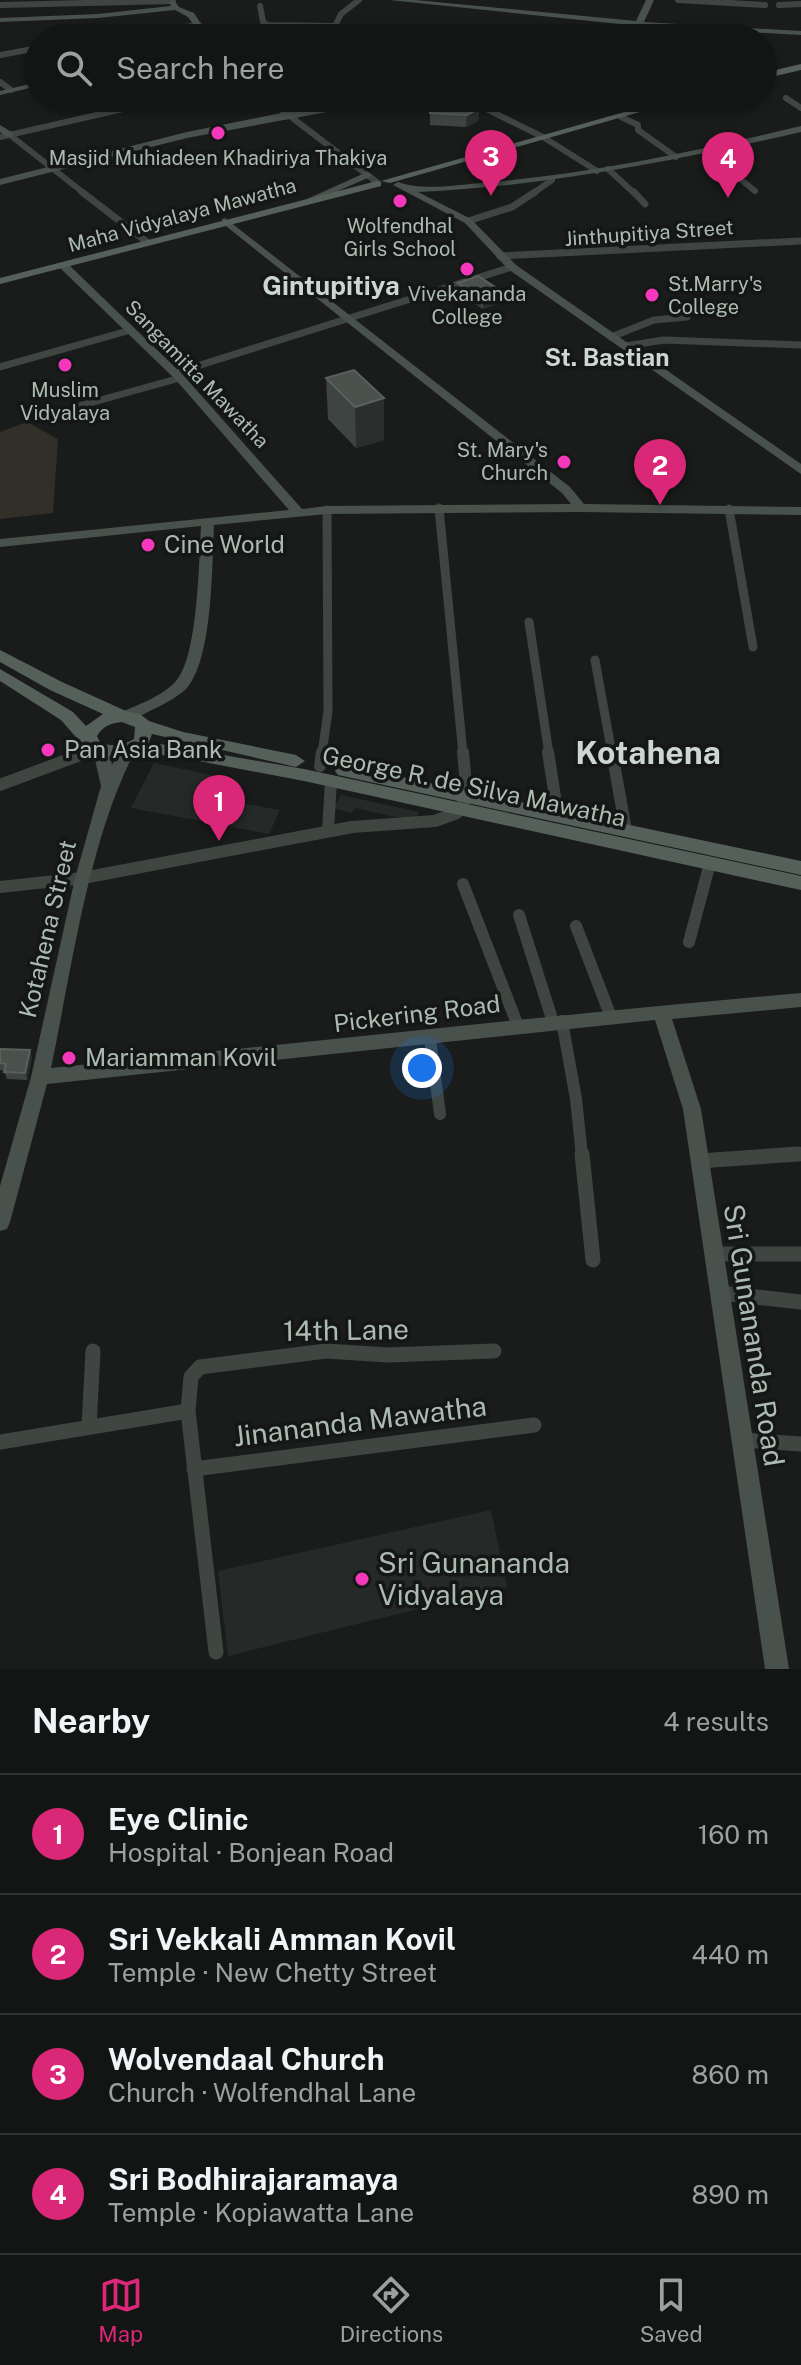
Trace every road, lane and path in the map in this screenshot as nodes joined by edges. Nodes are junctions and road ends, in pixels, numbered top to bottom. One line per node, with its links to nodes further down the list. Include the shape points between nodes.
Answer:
1 (39, 0): 12 (street)
2 (359, 0): 19 (street)
3 (393, 0): 20 (street)
4 (650, 0): 21 (street)
5 (678, 0): 10 (street)
6 (100, 1): 7 (street); 12 (street); 14 (street)
7 (174, 3): 14 (street); 17 (street)
8 (801, 4): 11 (street)
9 (0, 5): 12 (street)
10 (765, 5)
11 (779, 5)
12 (33, 6): 16 (street)
13 (260, 6): 18 (street)
14 (98, 16): 16 (street)
15 (0, 20): 16 (street)
16 (24, 20)
17 (198, 24)
18 (266, 24)
19 (336, 24)
20 (621, 24)
21 (641, 24)
22 (24, 51): 23 (street)
23 (0, 55)
24 (801, 67): 25 (main road)
25 (777, 73)
26 (0, 82): 28 (street)
27 (24, 87): 28 (street)
28 (11, 90): 29 (street)
29 (0, 93)
30 (786, 98): 31 (street)
31 (801, 108)
32 (110, 112): 41 (street)
33 (282, 112): 37 (street)
34 (306, 112): 37 (street)
35 (492, 112): 42 (street)
36 (638, 112): 38 (main road, Maha Vidyalaya Mawatha)
37 (286, 115): 45 (street); 47 (street)
38 (621, 117): 42 (main road, Maha Vidyalaya Mawatha); 44 (street)
39 (0, 128): 41 (street)
40 (801, 129): 43 (street)
41 (5, 136): 45 (street)
42 (543, 137): 46 (street); 50 (main road, Maha Vidyalaya Mawatha)
43 (706, 151): 44 (street); 51 (street)
44 (676, 157): 46 (street)
45 (55, 169): 49 (street); 57 (street)
46 (603, 170): 48 (street); 53 (street, via 623,180)
47 (367, 175): 50 (street); 52 (street)
48 (552, 180): 50 (street); 55 (street, via 512,207)
49 (0, 182)
50 (389, 186): 52 (main road, Maha Vidyalaya Mawatha); 55 (street)
51 (755, 191)
52 (312, 199): 54 (main road, Maha Vidyalaya Mawatha)
53 (645, 204)
54 (225, 221): 57 (main road, Maha Vidyalaya Mawatha); 63 (street)
55 (468, 221): 58 (street)
56 (801, 241): 58 (street, Jinthupitiya Street)
57 (147, 242): 59 (main road, Maha Vidyalaya Mawatha)
58 (500, 256): 60 (street)
59 (63, 266): 61 (main road, Maha Vidyalaya Mawatha); 64 (street, Sangamitta Mawatha)
60 (512, 267): 63 (street); 65 (street)
61 (0, 284)
62 (687, 317): 65 (street, via 654,320)
63 (350, 319): 69 (street); 73 (street, via 566,490)
64 (131, 330): 68 (street); 69 (street, Sangamitta Mawatha)
65 (611, 337): 67 (street)
66 (801, 345): 67 (street, via 664,340)
67 (625, 346): 71 (street)
68 (0, 367)
69 (177, 375): 70 (street); 77 (street, Sangamitta Mawatha)
70 (79, 406)
71 (801, 470)
72 (439, 508): 73 (street); 75 (street); 91 (street)
73 (580, 508): 74 (street)
74 (729, 509): 76 (street); 81 (street)
75 (327, 510): 77 (street); 88 (street)
76 (801, 511)
77 (298, 512): 78 (street)
78 (208, 522): 79 (street); 85 (street, via 191,673 182,685)
79 (0, 543)
80 (529, 622): 92 (street)
81 (753, 647)
82 (0, 655): 85 (main road, George R. de Silva Mawatha)
83 (595, 660): 94 (street)
84 (0, 674): 86 (main road, via 43,698)
85 (131, 719): 86 (main road, via 97,724 89,736); 87 (main road, via 144,736); 88 (main road, George R. de Silva Mawatha, via 181,737)
86 (96, 747): 87 (main road, George R. de Silva Mawatha); 89 (street); 90 (street, Kotahena Street)
87 (131, 749): 88 (main road, George R. de Silva Mawatha, via 172,750); 90 (street, Kotahena Street)
88 (326, 773): 91 (main road, George R. de Silva Mawatha); 93 (street)
89 (0, 785)
90 (109, 786): 97 (street, Kotahena Street)
91 (464, 802): 92 (main road, George R. de Silva Mawatha); 93 (street, via 450,817 435,821); 95 (main road, George R. de Silva Mawatha)
92 (558, 816): 94 (main road, George R. de Silva Mawatha)
93 (328, 831): 97 (street)
94 (626, 831): 96 (main road, George R. de Silva Mawatha)
95 (710, 863): 98 (main road, George R. de Silva Mawatha); 103 (street)
96 (801, 868)
97 (83, 878): 100 (street); 110 (street, Kotahena Street)
98 (801, 883)
99 (463, 884): 108 (street)
100 (0, 887)
101 (519, 915): 107 (street)
102 (576, 926): 106 (street)
103 (689, 942)
104 (801, 1000): 105 (street, Pickering Road)
105 (661, 1012): 106 (street, Pickering Road); 113 (street, Sri Gunananda Road, via 692,1109)
106 (611, 1017): 107 (street, Pickering Road)
107 (557, 1022): 108 (street, Pickering Road); 117 (street, via 576,1099)
108 (518, 1026): 109 (street, Pickering Road)
109 (430, 1038): 110 (street, Pickering Road); 111 (street)
110 (40, 1077): 114 (street, Kotahena Street)
111 (440, 1114)
112 (801, 1154): 113 (street)
113 (699, 1161): 115 (street, Sri Gunananda Road)
114 (0, 1222)
115 (714, 1254): 116 (street); 118 (street, Sri Gunananda Road)
116 (801, 1254)
117 (593, 1260)
118 (721, 1293): 119 (street); 125 (street, Sri Gunananda Road)
119 (801, 1302)
120 (93, 1351): 124 (street)
121 (494, 1351): 122 (street, 14th Lane, via 326,1351 200,1367 191,1377)
122 (188, 1411): 124 (street); 128 (street)
123 (534, 1425): 128 (street, Jinananda Mawatha)
124 (89, 1427): 126 (street)
125 (743, 1440): 127 (street); 130 (street, Sri Gunananda Road)
126 (0, 1442)
127 (801, 1444)
128 (194, 1469): 129 (street)
129 (216, 1652)
130 (777, 1669)

